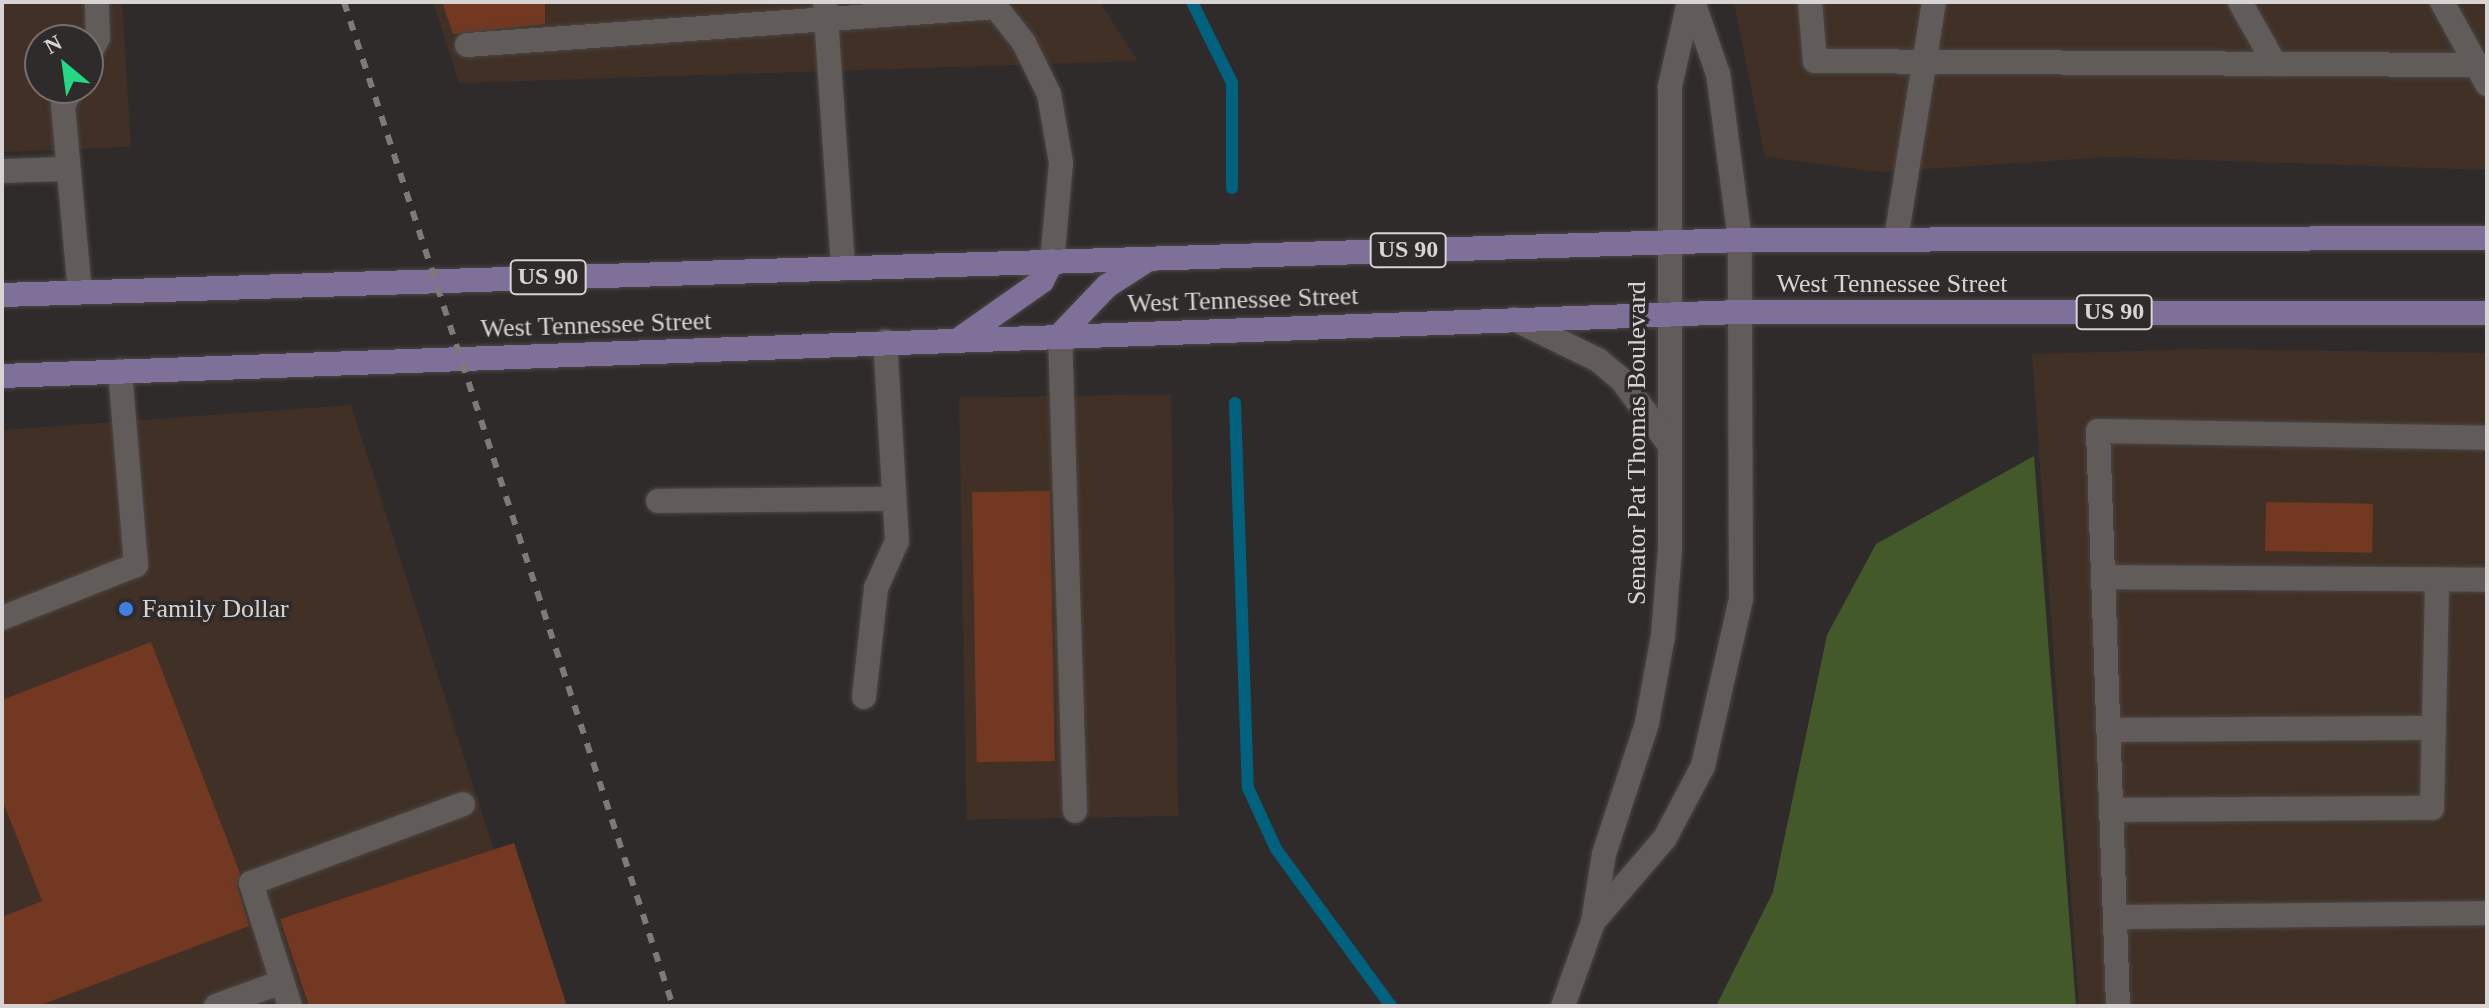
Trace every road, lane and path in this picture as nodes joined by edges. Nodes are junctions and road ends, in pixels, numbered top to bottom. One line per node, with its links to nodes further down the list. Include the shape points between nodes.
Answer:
1 (97, 2): 9 (street)
2 (1691, 2): 19 (street, Senator Pat Thomas Boulevard, via 1718,74); 20 (street, Senator Pat Thomas Boulevard, via 1670,86)
3 (1810, 2): 11 (street, via 1815,61)
4 (1934, 2): 11 (street)
5 (2240, 2): 12 (street)
6 (2442, 2): 13 (street)
7 (994, 5): 8 (street); 22 (street, via 1024,43 1049,94 1061,163)
8 (826, 11): 10 (street); 23 (street)
9 (98, 24)
10 (467, 45)
11 (1925, 61): 12 (street); 18 (street)
12 (2275, 64): 13 (street)
13 (2482, 75)
14 (64, 104): 15 (street)
15 (66, 169): 16 (street); 24 (street)
16 (2, 171)
17 (2487, 238): 18 (main road, West Tennessee Street / US 90)
18 (1896, 239): 19 (main road, West Tennessee Street / US 90)
19 (1740, 240): 20 (main road, West Tennessee Street / US 90); 26 (street, Senator Pat Thomas Boulevard)
20 (1666, 242): 21 (main road, West Tennessee Street / US 90); 28 (street, Senator Pat Thomas Boulevard)
21 (1151, 258): 22 (main road, West Tennessee Street / US 90); 30 (main road, via 1107,286)
22 (1052, 261): 23 (main road, West Tennessee Street / US 90); 31 (main road, via 1042,281)
23 (843, 268): 24 (main road, West Tennessee Street / US 90)
24 (80, 292): 25 (main road, West Tennessee Street / US 90)
25 (2, 295)
26 (1742, 312): 27 (main road, West Tennessee Street / US 90); 28 (main road, West Tennessee Street / US 90); 51 (street, Senator Pat Thomas Boulevard, via 1746,517 1741,599 1727,680 1703,766 1665,838)
27 (2487, 313)
28 (1667, 314): 29 (main road, West Tennessee Street / US 90); 36 (street, Senator Pat Thomas Boulevard)
29 (1514, 319): 30 (main road, West Tennessee Street / US 90); 36 (street, via 1598,360 1621,379)
30 (1060, 335): 31 (main road, West Tennessee Street / US 90); 48 (street)
31 (961, 338): 32 (main road, West Tennessee Street / US 90)
32 (885, 341): 33 (main road, West Tennessee Street / US 90); 37 (street)
33 (120, 371): 34 (main road, West Tennessee Street / US 90); 42 (street, via 136,565)
34 (2, 376)
35 (2487, 438): 39 (street, via 2098,431)
36 (1669, 444): 51 (street, Senator Pat Thomas Boulevard, via 1663,636 1647,723 1604,854)
37 (894, 499): 38 (street); 43 (street, via 897,541 876,588)
38 (658, 501)
39 (2103, 577): 40 (street); 45 (street)
40 (2437, 579): 41 (street); 44 (street)
41 (2487, 580)
42 (2, 618)
43 (864, 697)
44 (2434, 728): 45 (street); 47 (street, via 2432,808)
45 (2108, 730): 47 (street)
46 (463, 804): 52 (street, via 251,883)
47 (2111, 810): 50 (street)
48 (1075, 811)
49 (2487, 913): 50 (street)
50 (2115, 917): 56 (street)
51 (1593, 922): 55 (street, Senator Pat Thomas Boulevard)
52 (282, 982): 53 (street); 54 (street)
53 (216, 1006)
54 (290, 1006)
55 (1563, 1006)
56 (2118, 1006)

